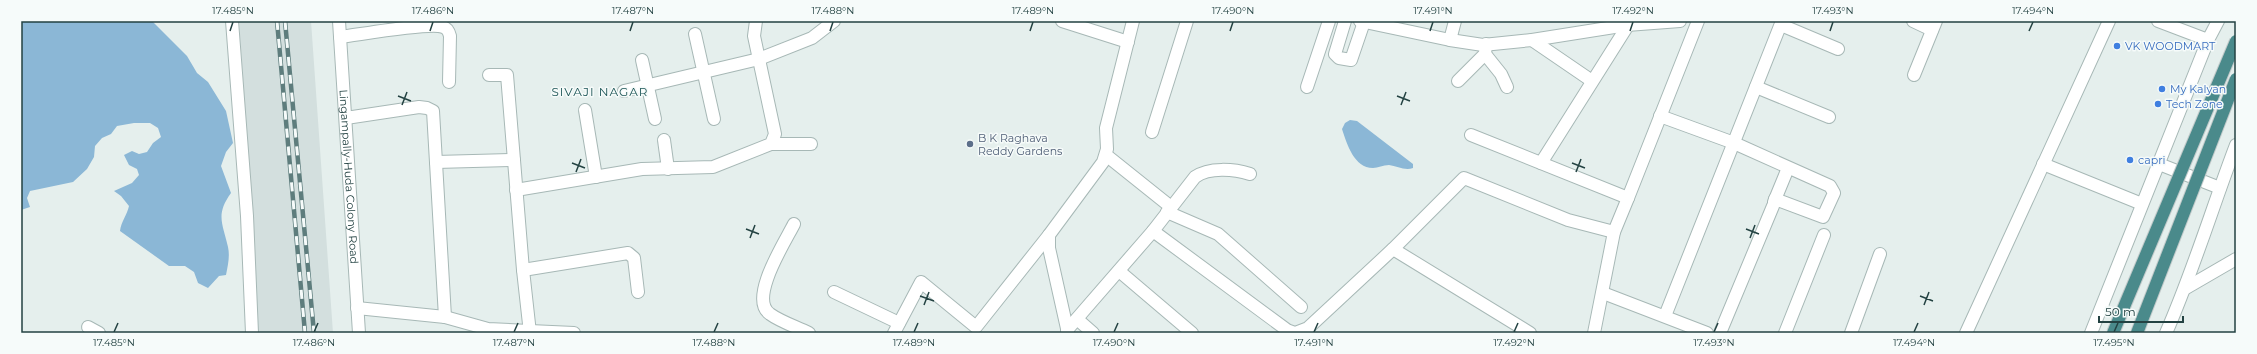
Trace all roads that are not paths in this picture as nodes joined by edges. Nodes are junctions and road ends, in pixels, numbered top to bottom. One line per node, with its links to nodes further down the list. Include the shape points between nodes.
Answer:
1 (232, 21): 101 (street, via 247,216)
2 (339, 21): 24 (street, Lingampally-Huda Colony Road)
3 (756, 21): 32 (street, via 754,36)
4 (834, 21): 32 (street, via 812,38)
5 (1062, 21): 29 (street)
6 (1133, 21): 29 (street)
7 (1187, 21): 52 (street)
8 (1329, 21): 42 (street)
9 (1345, 21): 17 (street, via 1335,54 1349,61)
10 (1455, 21): 25 (street)
11 (1680, 21): 19 (street)
12 (1698, 21): 47 (street)
13 (1913, 21): 22 (street)
14 (2109, 21): 63 (street)
15 (2158, 21): 27 (street)
16 (2218, 21): 27 (street)
17 (1362, 22): 18 (street)
18 (1382, 23): 25 (street)
19 (1629, 23): 26 (street); 39 (street)
20 (1781, 23): 31 (street); 44 (street)
21 (418, 24): 24 (street); 40 (street, via 443,27 450,32)
22 (1934, 25): 36 (street)
23 (695, 34): 34 (street)
24 (340, 37): 49 (street, Lingampally-Huda Colony Road)
25 (1450, 40): 30 (street)
26 (1532, 40): 30 (street); 39 (street)
27 (2208, 40): 64 (street)
28 (2236, 41): 116 (highway, bridge)
29 (1128, 42): 59 (street, via 1106,128)
30 (1486, 49): 38 (street); 43 (street)
31 (1838, 49)
32 (759, 59): 34 (street); 56 (street, via 774,125 775,134)
33 (642, 60): 41 (street)
34 (702, 72): 41 (street); 51 (street)
35 (489, 75): 60 (street, via 507,75)
36 (1914, 75)
37 (2236, 79): 117 (highway, bridge)
38 (1458, 81)
39 (1592, 81): 62 (street)
40 (449, 82)
41 (647, 85): 45 (street); 50 (street)
42 (1307, 87)
43 (1506, 87)
44 (1756, 87): 48 (street); 55 (street)
45 (624, 91)
46 (585, 110): 68 (street)
47 (1660, 116): 55 (street); 71 (street)
48 (1829, 117)
49 (346, 118): 61 (street, via 427,108 433,111); 90 (street, Lingampally-Huda Colony Road)
50 (655, 118)
51 (714, 119)
52 (1152, 132)
53 (1471, 136): 62 (street)
54 (664, 140): 66 (street)
55 (1734, 143): 65 (street); 91 (street)
56 (771, 144): 57 (street); 66 (street, via 713,167)
57 (811, 144)
58 (2236, 145): 69 (street)
59 (1106, 155): 74 (street); 78 (street)
60 (514, 160): 61 (street); 70 (street)
61 (436, 162): 92 (street)
62 (1541, 164): 71 (street)
63 (2043, 164): 73 (street); 114 (street)
64 (2159, 164): 69 (street); 73 (street)
65 (1788, 168): 72 (street); 72 (street, via 1830,186 1833,195 1825,216 1821,217)
66 (668, 169): 68 (street)
67 (1250, 174): 74 (street, via 1228,170 1199,174)
68 (596, 177): 70 (street)
69 (2220, 188): 85 (street)
70 (516, 190): 83 (street)
71 (1628, 198): 77 (street)
72 (1774, 202): 111 (street)
73 (2142, 204): 115 (street)
74 (1169, 210): 76 (street); 89 (street, via 1218,234)
75 (794, 224): 104 (street, via 770,274 762,303 769,314)
76 (1153, 232): 84 (street); 107 (street, via 1287,330)
77 (1614, 232): 80 (street, via 1568,220 1464,178); 88 (street)
78 (1049, 235): 97 (street); 98 (street, via 1049,248)
79 (1824, 235): 112 (street)
80 (1393, 249): 96 (street); 107 (street, via 1308,328)
81 (1880, 254): 113 (street)
82 (2232, 261): 85 (street)
83 (522, 270): 86 (street, via 628,253 634,258); 99 (street)
84 (1119, 271): 93 (street); 106 (street)
85 (2186, 288): 118 (street)
86 (638, 292)
87 (834, 292): 95 (street)
88 (1603, 293): 91 (street); 109 (street)
89 (1301, 306)
90 (357, 308): 92 (street); 102 (street, Lingampally-Huda Colony Road)
91 (1665, 316): 110 (street)
92 (445, 317): 99 (street, via 488,328)
93 (1077, 319): 98 (street); 105 (street)
94 (88, 327): 100 (street)
95 (897, 328): 97 (street, via 921,282)
96 (1510, 328): 108 (street)
97 (980, 330)
98 (1068, 331)
99 (530, 332): 103 (street)
100 (100, 333)
101 (252, 333)
102 (359, 333)
103 (574, 333)
104 (809, 333)
105 (1093, 333)
106 (1192, 333)
107 (1295, 333)
108 (1530, 333)
109 (1594, 333)
110 (1707, 333)
111 (1720, 333)
112 (1785, 333)
113 (1851, 333)
114 (1966, 333)
115 (2091, 333)
116 (2113, 333)
117 (2137, 333)
118 (2166, 333)

